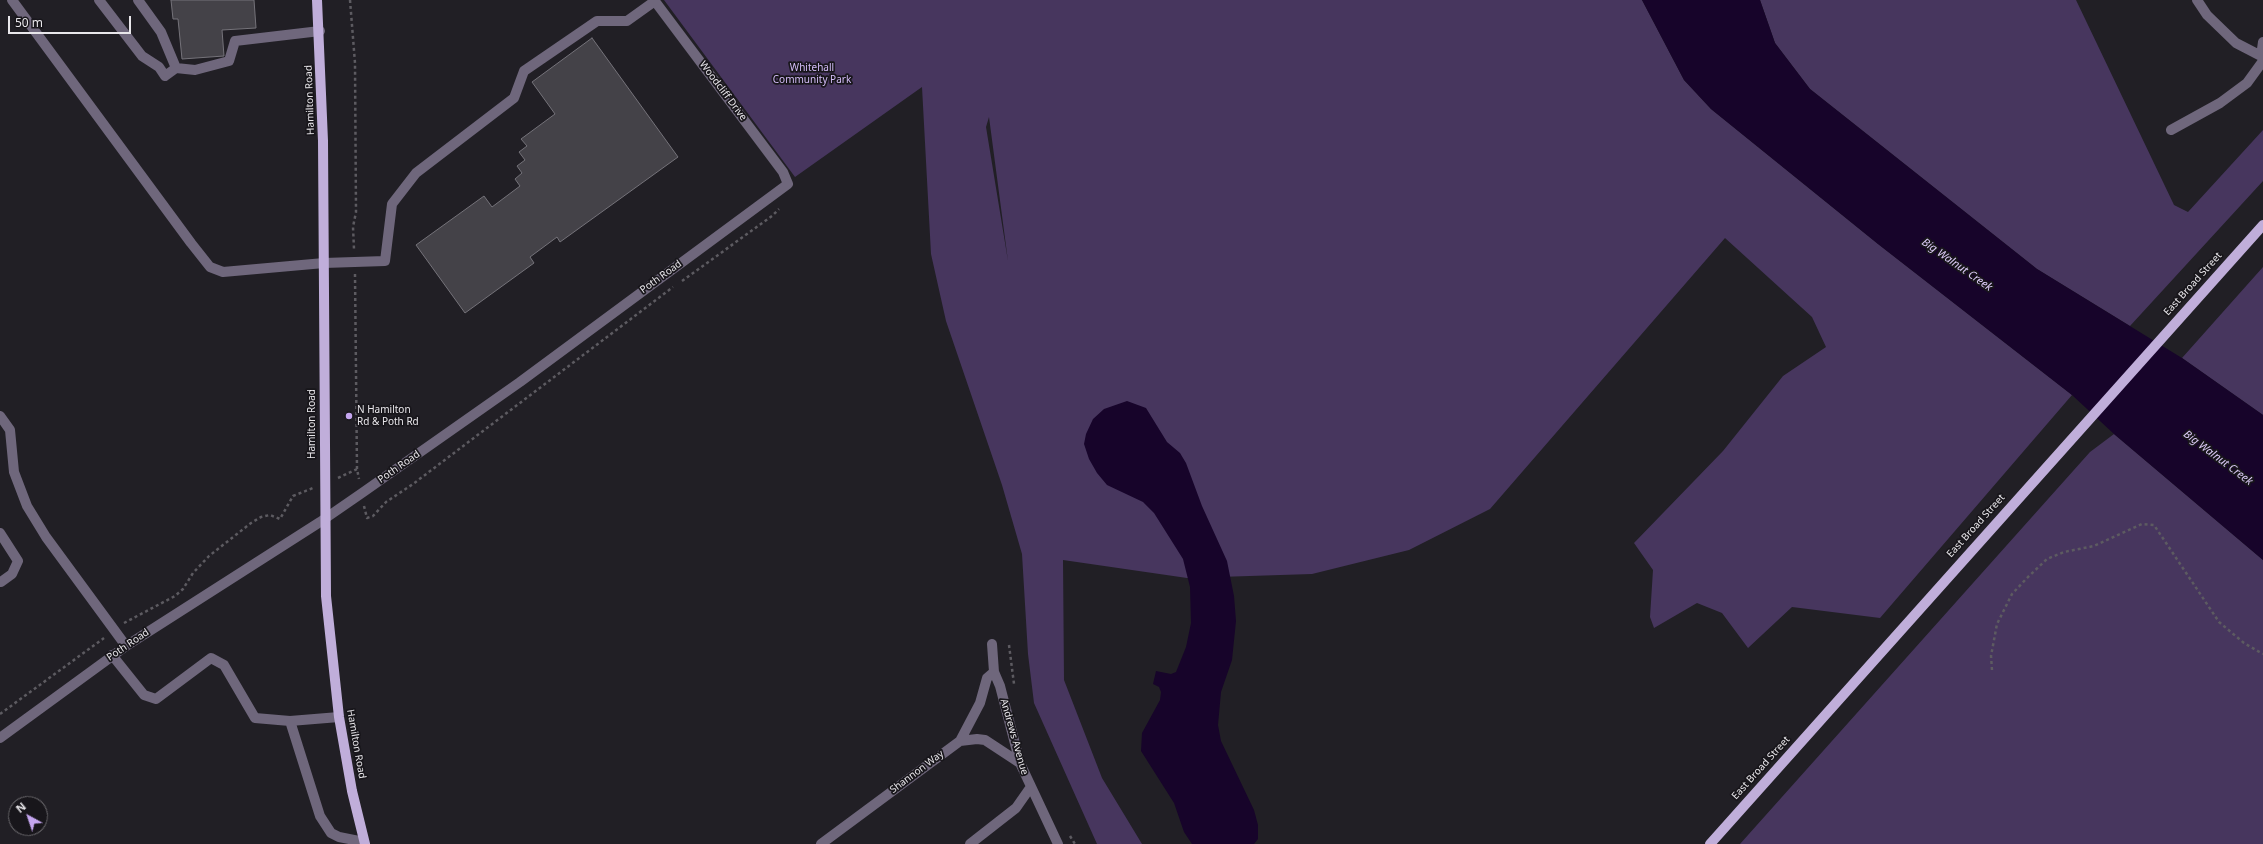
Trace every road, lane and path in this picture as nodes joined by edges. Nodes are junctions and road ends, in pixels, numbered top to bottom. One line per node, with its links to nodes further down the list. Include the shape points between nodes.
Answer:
1 (12, 0): 16 (street, via 210,267 222,272)
2 (99, 0): 11 (street, via 142,56 159,67 166,76)
3 (138, 0): 11 (street, via 161,32)
4 (317, 0): 8 (main road, Hamilton Road)
5 (350, 0): 15 (path, via 355,62)
6 (655, 0): 13 (street, Woodcliff Drive, via 783,172); 15 (street, via 627,21 597,21 524,71 514,98 416,173 392,204 385,261)
7 (2197, 0): 10 (street, via 2207,15 2236,43)
8 (320, 30): 11 (street, via 235,41 229,61 195,70); 16 (main road, Hamilton Road)
9 (2263, 42): 10 (street)
10 (2262, 58): 12 (street, via 2246,83 2220,103)
11 (176, 68)
12 (2171, 130)
13 (788, 184): 19 (street, Poth Road, via 520,382)
14 (2263, 225): 40 (main road, East Broad Street, via 2066,442)
15 (355, 262): 16 (street); 18 (path)
16 (324, 263): 19 (main road, Hamilton Road)
17 (0, 416): 24 (street, via 10,430 14,472 27,506 46,537)
18 (357, 469)
19 (325, 519): 24 (street, Poth Road); 30 (main road, Hamilton Road, via 326,596)
20 (0, 533): 21 (street, via 18,561 12,574)
21 (1, 582)
22 (992, 644): 28 (street, Andrews Avenue)
23 (1009, 645): 29 (path)
24 (126, 646): 26 (street, Poth Road)
25 (2263, 654): 27 (path, via 2244,643 2219,622 2154,526 2142,524 2094,546 2064,552 2047,559 2012,594 1997,624 1991,656)
26 (112, 655): 31 (street, via 144,695 156,699 211,658 224,665 256,718); 32 (street, Poth Road)
27 (1992, 670)
28 (994, 672): 33 (street, via 987,678 980,703); 34 (street, Andrews Avenue)
29 (1015, 686)
30 (339, 717): 31 (street); 36 (main road, Hamilton Road)
31 (290, 721): 36 (street, via 320,816 331,833)
32 (0, 738)
33 (960, 741): 34 (street, via 985,740); 37 (street, Shannon Way)
34 (1020, 763): 35 (street, Andrews Avenue)
35 (1030, 788): 38 (street, via 1016,808); 39 (street, Andrews Avenue)
36 (364, 843)
37 (821, 844)
38 (970, 844)
39 (1058, 844)
40 (1710, 844)

